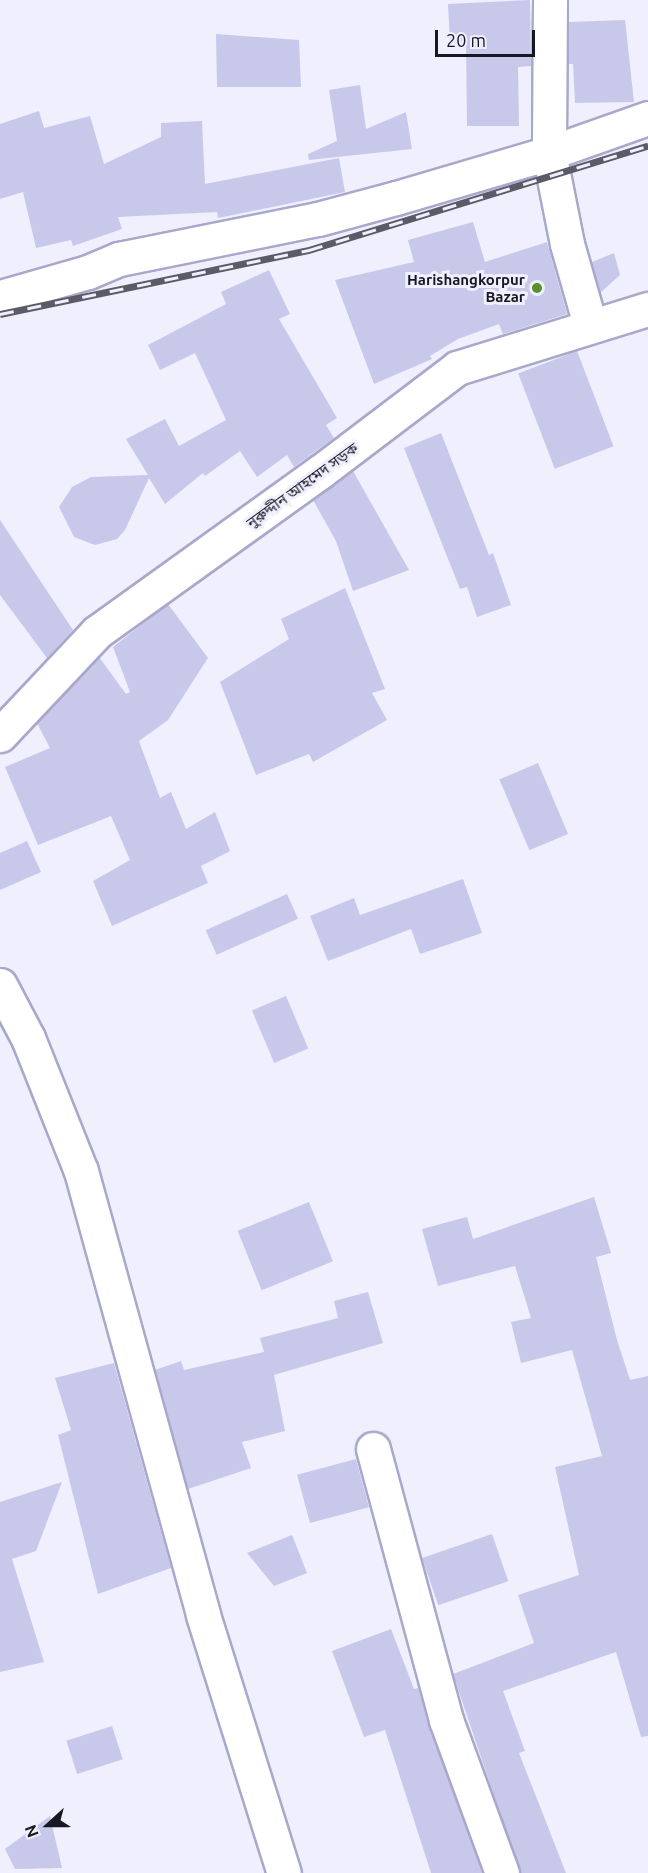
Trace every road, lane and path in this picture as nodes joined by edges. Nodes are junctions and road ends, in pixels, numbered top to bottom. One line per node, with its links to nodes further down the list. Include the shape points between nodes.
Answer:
1 (550, 0): 3 (street)
2 (648, 118): 3 (street)
3 (549, 153): 4 (street, via 318,219 119,259); 6 (street, via 567,244)
4 (0, 297)
5 (648, 309): 6 (street, নুরুদ্দীন আহমেদ সড়ক)
6 (590, 325): 7 (street, নুরুদ্দীন আহমেদ সড়ক, via 457,368 97,632)
7 (0, 735)
8 (0, 985): 10 (street, via 28,1038 81,1171 203,1615)
9 (373, 1449): 11 (street, via 446,1720)
10 (284, 1873)
11 (502, 1873)

